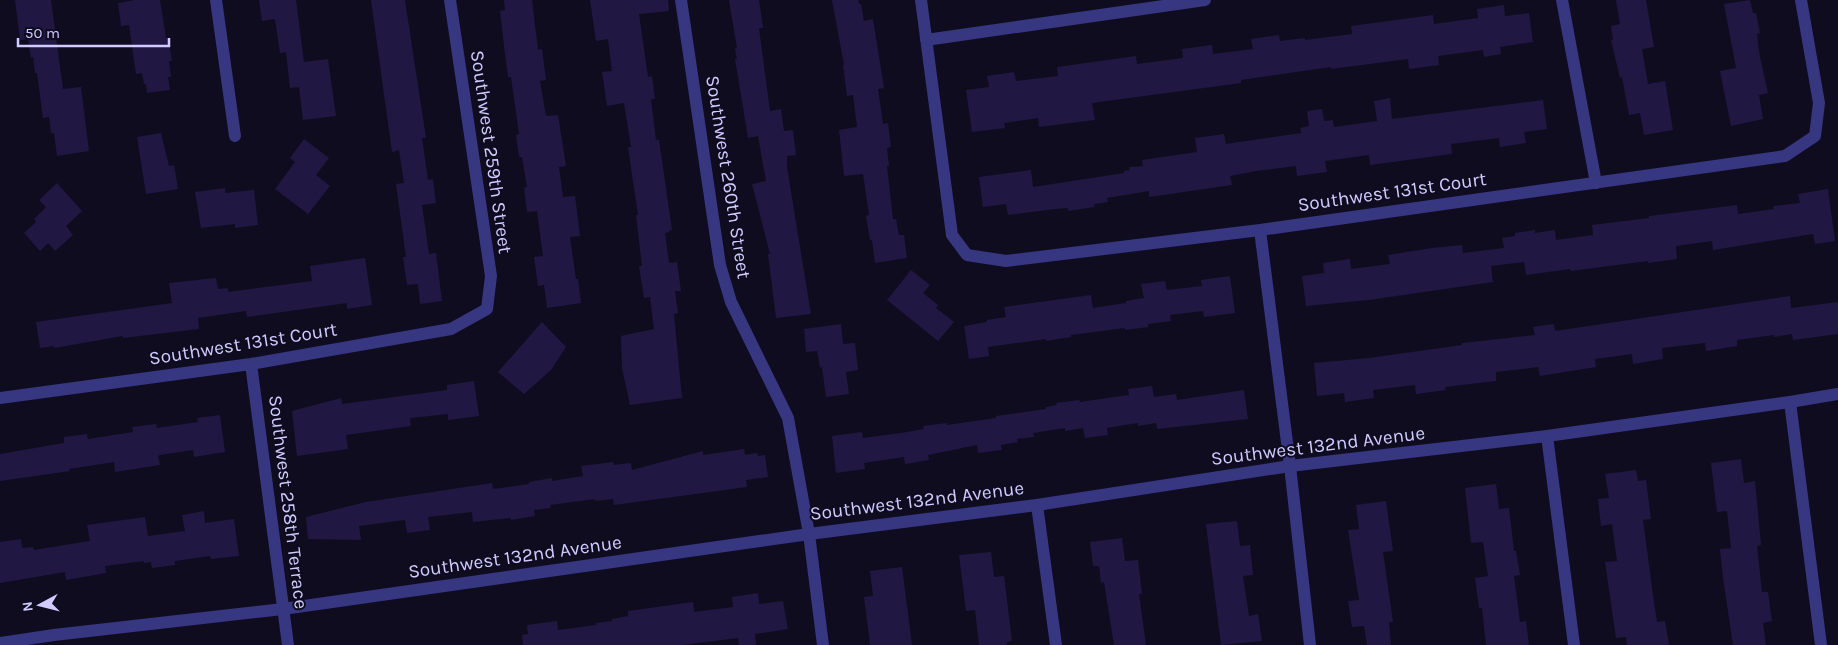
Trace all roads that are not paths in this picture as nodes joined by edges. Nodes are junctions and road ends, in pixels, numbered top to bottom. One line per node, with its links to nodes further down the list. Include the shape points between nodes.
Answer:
1 (216, 0): 9 (street)
2 (450, 0): 12 (street, Southwest 259th Street, via 491,276)
3 (681, 0): 20 (street, Southwest 260th Street, via 720,265 731,302 788,418)
4 (921, 0): 8 (street)
5 (1205, 0): 8 (street)
6 (1562, 0): 10 (street)
7 (1801, 0): 10 (street, Southwest 131st Court, via 1819,103 1815,136 1785,156)
8 (926, 40): 11 (street, Southwest 131st Court, via 952,236 967,255 1006,261)
9 (235, 136)
10 (1596, 183): 11 (street, Southwest 131st Court)
11 (1260, 230): 18 (street)
12 (486, 309): 13 (street, Southwest 131st Court, via 451,330)
13 (251, 364): 15 (street, Southwest 131st Court); 21 (street, Southwest 258th Terrace)
14 (1838, 394): 16 (street, Southwest 132nd Avenue)
15 (0, 398)
16 (1790, 402): 17 (street, Southwest 132nd Avenue); 29 (street)
17 (1547, 436): 18 (street, Southwest 132nd Avenue); 28 (street)
18 (1290, 466): 19 (street, Southwest 132nd Avenue); 27 (street)
19 (1037, 505): 20 (street, Southwest 132nd Avenue); 26 (street)
20 (810, 534): 21 (street, Southwest 132nd Avenue); 25 (street, Southwest 260th Street)
21 (282, 609): 22 (street, Southwest 132nd Avenue); 24 (street, Southwest 258th Terrace)
22 (54, 640): 23 (street, Southwest 132nd Avenue)
23 (0, 643)
24 (288, 645)
25 (823, 645)
26 (1056, 645)
27 (1310, 645)
28 (1574, 645)
29 (1821, 645)

